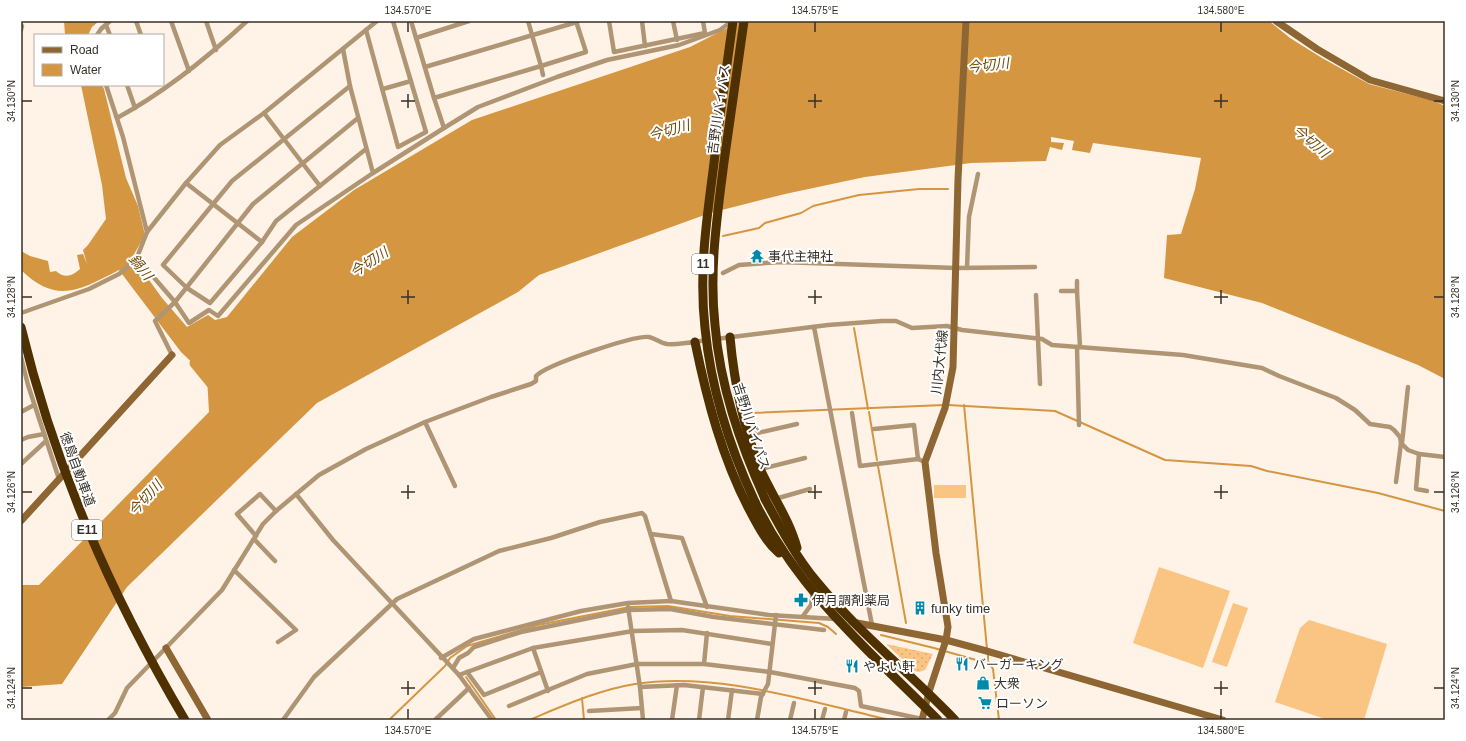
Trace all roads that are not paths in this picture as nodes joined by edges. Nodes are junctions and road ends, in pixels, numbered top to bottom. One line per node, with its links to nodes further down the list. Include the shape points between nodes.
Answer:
1 (136, 21): 27 (street)
2 (171, 21): 36 (street)
3 (206, 21): 33 (street)
4 (247, 21): 21 (street)
5 (377, 21): 24 (street)
6 (394, 21): 38 (street)
7 (411, 21): 29 (street)
8 (469, 21): 20 (street)
9 (528, 21): 28 (street)
10 (576, 21): 28 (street); 34 (street, via 586,52)
11 (609, 21): 31 (street, via 614,52)
12 (642, 21): 31 (street)
13 (673, 21): 30 (street)
14 (702, 21): 30 (street, via 705,33)
15 (733, 21): 51 (street, via 720,30 679,45 607,60 557,77 478,107); 119 (highway, 吉野川バイパス / 11, bridge, via 705,230 703,296 709,360 717,400 733,450 755,502)
16 (744, 21): 118 (highway, 吉野川バイパス / 11, bridge, via 715,231 713,295 719,359 731,412 745,453 765,499)
17 (966, 21): 65 (main road, 川内大代線)
18 (1276, 21): 46 (main road, via 1363,76 1382,84)
19 (108, 23): 25 (street); 26 (street)
20 (454, 23): 29 (street)
21 (241, 24): 33 (street)
22 (21, 25): 23 (street)
23 (21, 30)
24 (366, 30): 32 (street); 43 (street)
25 (98, 34)
26 (110, 34)
27 (141, 34)
28 (531, 34): 34 (street); 35 (street)
29 (416, 38): 35 (street)
30 (677, 40): 31 (street)
31 (645, 46)
32 (343, 49): 42 (street); 48 (street)
33 (216, 50): 36 (street)
34 (541, 66): 37 (street); 45 (street)
35 (425, 67): 45 (street)
36 (189, 71): 44 (street)
37 (543, 75)
38 (411, 80): 43 (street); 43 (street, via 426,132 398,147)
39 (106, 86): 49 (street)
40 (127, 86): 47 (street)
41 (159, 86): 44 (street)
42 (350, 86): 50 (street); 52 (street)
43 (383, 89)
44 (161, 91): 47 (street)
45 (434, 98): 51 (street)
46 (1445, 101)
47 (135, 108): 49 (street)
48 (264, 113): 52 (street); 57 (street, via 220,145)
49 (117, 118): 61 (street)
50 (358, 118): 53 (street); 54 (street)
51 (444, 128): 55 (street)
52 (285, 140): 54 (street); 59 (street, via 232,181)
53 (366, 149): 55 (street); 58 (street)
54 (302, 162): 58 (street); 60 (street, via 253,204)
55 (373, 173): 73 (street, via 296,225 218,316 209,310 189,323)
56 (978, 174): 66 (street, via 969,217)
57 (186, 182): 59 (street); 61 (street)
58 (320, 186): 62 (street, via 276,221)
59 (214, 204): 60 (street); 69 (street, via 163,265)
60 (238, 223): 62 (street); 69 (street)
61 (147, 232): 63 (street)
62 (262, 242): 69 (street, via 210,303)
63 (137, 260): 73 (street); 74 (street, via 119,274 89,289)
64 (1035, 267): 66 (street)
65 (956, 268): 66 (street); 67 (street, via 780,262 739,264); 77 (main road, 川内大代線)
66 (967, 268)
67 (722, 273)
68 (1077, 281): 71 (street)
69 (187, 288): 73 (street)
70 (1061, 291): 71 (street)
71 (1078, 291): 81 (street)
72 (1036, 295): 79 (street)
73 (174, 304): 82 (street, via 155,321)
74 (21, 313)
75 (21, 327): 166 (highway, 徳島自動車道 / E11, bridge, via 48,426 84,524 130,623)
76 (814, 327): 77 (street, via 896,321 912,328); 78 (street); 131 (street)
77 (954, 328): 79 (street); 104 (main road, 川内大代線, via 953,367 946,405)
78 (730, 337): 80 (street); 84 (highway, 11)
79 (1038, 339): 81 (street, via 1052,345); 86 (street)
80 (695, 342): 85 (highway, 11); 91 (street, via 667,344 650,337 624,342 554,365 539,373 531,384)
81 (1079, 347): 93 (street); 99 (street, via 1183,355 1262,368 1336,398 1355,410 1370,424 1390,427)
82 (172, 355): 107 (main road)
83 (21, 357): 88 (street)
84 (734, 369): 85 (street); 96 (highway, 11)
85 (702, 375): 119 (highway, 11, via 714,424 737,486 759,529 774,549)
86 (1040, 384)
87 (1408, 387): 99 (street)
88 (34, 405): 89 (street); 95 (street)
89 (21, 412)
90 (852, 413): 103 (street, via 860,466)
91 (425, 422): 109 (street); 112 (street, via 344,460 319,475)
92 (797, 424): 96 (street)
93 (1079, 425)
94 (874, 429): 103 (street, via 914,425)
95 (44, 434): 97 (street); 98 (street)
96 (749, 434): 106 (highway, 11)
97 (21, 440)
98 (46, 440): 105 (street); 107 (street)
99 (1402, 444): 100 (street, via 1408,450); 108 (street)
100 (1419, 454): 101 (street); 111 (street, via 1416,489)
101 (1445, 457)
102 (805, 458): 106 (street)
103 (918, 459): 104 (street)
104 (925, 462): 135 (main road, 川内大代線, via 948,627)
105 (21, 464)
106 (761, 469): 113 (highway, 11)
107 (59, 479): 115 (main road)
108 (1396, 482)
109 (455, 486)
110 (810, 490): 113 (street)
111 (1427, 490)
112 (296, 494): 114 (street); 124 (street)
113 (775, 499): 118 (highway, 11, via 795,538)
114 (276, 511): 117 (street); 117 (street, via 260,494 237,514)
115 (21, 521)
116 (651, 534): 123 (street); 124 (street, via 642,513 600,522 499,551); 126 (street, via 682,538)
117 (255, 537): 120 (street); 121 (street)
118 (801, 559): 130 (highway, 吉野川バイパス / 11, via 817,582)
119 (788, 560): 122 (highway, 吉野川バイパス / 11)
120 (275, 561)
121 (234, 570): 136 (street, via 296,630); 139 (street, via 222,590)
122 (813, 593): 127 (street, via 811,605); 128 (highway, 吉野川バイパス / 11)
123 (671, 601): 125 (street); 126 (street)
124 (392, 603): 141 (street); 168 (street, via 314,677)
125 (628, 606): 129 (street); 133 (street); 138 (street); 138 (street, via 581,611 530,623)
126 (707, 607): 129 (street)
127 (803, 616): 128 (street); 129 (street)
128 (836, 619): 130 (main road); 159 (highway, 吉野川バイパス / 11)
129 (775, 620): 132 (street); 137 (street)
130 (854, 622): 131 (main road); 156 (highway, 吉野川バイパス / 11)
131 (872, 625): 135 (main road)
132 (824, 630)
133 (632, 631): 134 (street, via 674,630); 140 (street); 142 (street)
134 (707, 633): 137 (street); 143 (street)
135 (946, 640): 156 (main road, 川内大代線); 164 (main road)
136 (278, 642)
137 (772, 644): 147 (street)
138 (471, 645): 141 (street); 144 (street, via 468,653 459,658)
139 (166, 648): 165 (street, via 127,688 115,713); 167 (main road)
140 (533, 648): 145 (street); 146 (street)
141 (445, 661): 144 (street)
142 (637, 664): 143 (street); 149 (street); 154 (street, via 587,674)
143 (704, 664): 147 (street)
144 (452, 668): 148 (street)
145 (467, 672): 146 (street, via 484,695); 148 (street)
146 (541, 672): 154 (street)
147 (770, 672): 155 (street); 179 (street, via 855,688 859,691 861,706)
148 (459, 675): 152 (street)
149 (640, 684): 150 (street); 160 (street)
150 (677, 685): 151 (street); 172 (street)
151 (703, 687): 153 (street); 173 (street)
152 (469, 688): 169 (street); 170 (street)
153 (732, 690): 155 (street); 174 (street)
154 (548, 691): 158 (street)
155 (764, 692): 175 (street)
156 (929, 692): 159 (main road, 川内大代線); 181 (highway, 吉野川バイパス / 11)
157 (794, 703): 176 (street)
158 (509, 706)
159 (925, 707): 179 (main road, 川内大代線); 180 (highway, 吉野川バイパス / 11)
160 (642, 708): 162 (street); 171 (street)
161 (825, 708): 177 (street)
162 (589, 711)
163 (846, 712): 178 (street)
164 (1200, 717): 182 (main road)
165 (108, 720)
166 (185, 720)
167 (208, 720)
168 (282, 720)
169 (435, 720)
170 (492, 720)
171 (643, 720)
172 (672, 720)
173 (699, 720)
174 (728, 720)
175 (757, 720)
176 (790, 720)
177 (822, 720)
178 (844, 720)
179 (922, 720)
180 (938, 720)
181 (955, 720)
182 (1223, 720)

